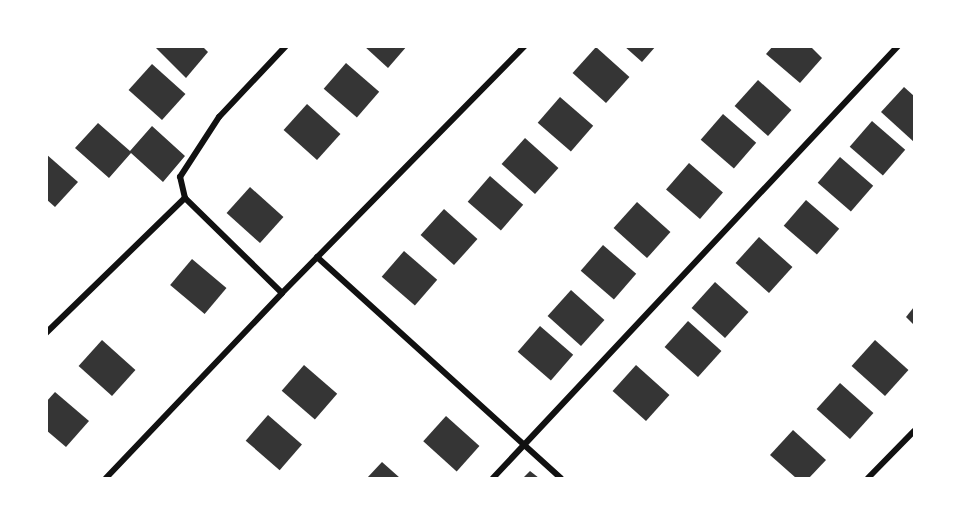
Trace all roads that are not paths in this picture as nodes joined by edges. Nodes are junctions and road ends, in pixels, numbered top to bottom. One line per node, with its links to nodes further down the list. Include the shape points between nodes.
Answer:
1 (286, 46): 4 (street, via 219,117 180,177)
2 (525, 46): 5 (street)
3 (898, 46): 9 (street)
4 (185, 198): 6 (street); 7 (street)
5 (317, 257): 6 (street); 9 (street)
6 (282, 292): 10 (street)
7 (46, 333)
8 (915, 431): 13 (street)
9 (525, 444): 11 (street); 12 (street)
10 (106, 478)
11 (493, 478)
12 (561, 478)
13 (868, 478)

